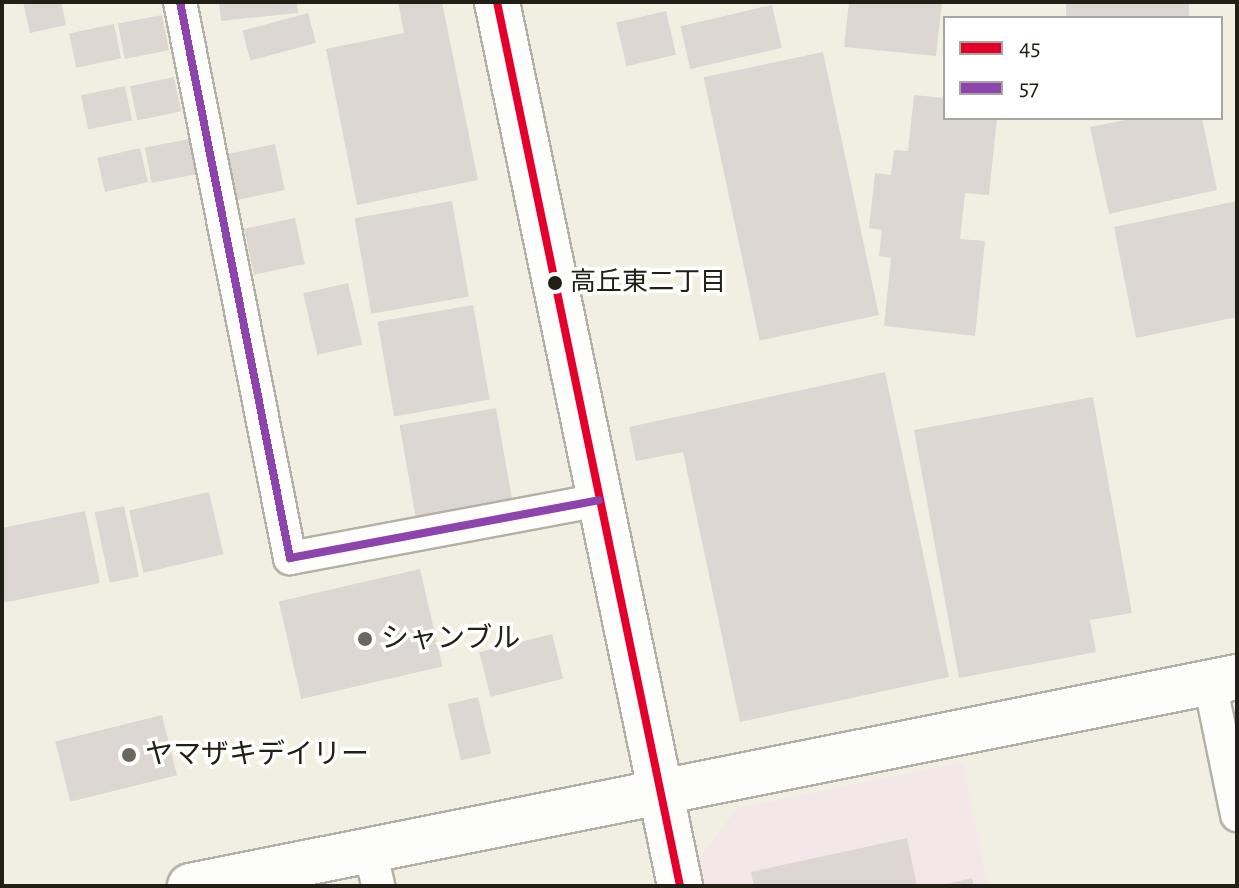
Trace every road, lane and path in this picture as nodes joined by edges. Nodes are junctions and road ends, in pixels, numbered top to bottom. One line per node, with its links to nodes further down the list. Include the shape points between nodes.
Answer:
1 (180, 2): 3 (street, via 290,558)
2 (497, 2): 3 (street)
3 (599, 500): 5 (street)
4 (1224, 680): 5 (street); 6 (street)
5 (661, 788): 7 (street); 9 (street)
6 (1237, 815)
7 (374, 868): 8 (street)
8 (190, 886)
9 (680, 886)

